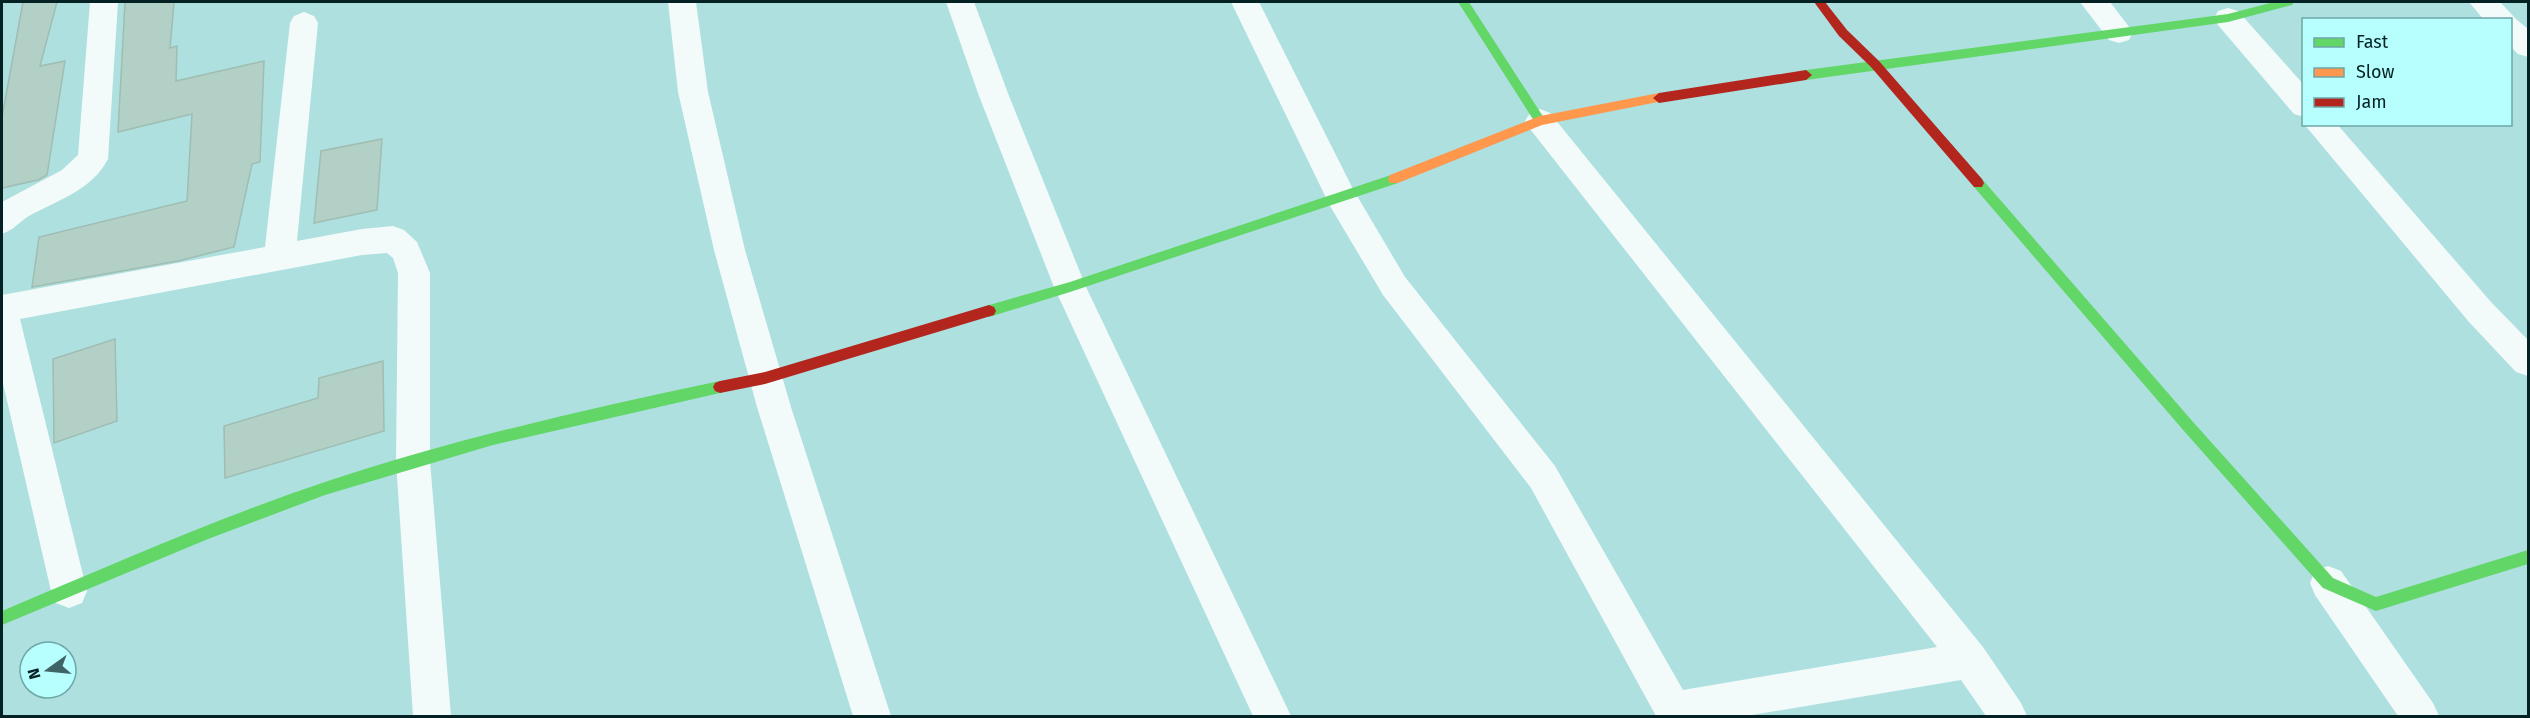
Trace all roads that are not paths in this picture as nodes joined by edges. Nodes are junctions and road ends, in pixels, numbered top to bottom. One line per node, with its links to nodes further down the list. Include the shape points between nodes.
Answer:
1 (104, 2): 21 (street, via 93,159 73,179 15,209)
2 (682, 2): 26 (street, via 693,90 731,258)
3 (960, 2): 23 (street)
4 (1245, 2): 20 (street)
5 (1463, 2): 18 (main road)
6 (1819, 2): 16 (main road)
7 (2094, 2): 14 (street)
8 (2288, 2): 10 (main road)
9 (2483, 2): 11 (street)
10 (2228, 18): 14 (main road); 17 (street)
11 (2500, 18)
12 (303, 23): 22 (street)
13 (2512, 29): 15 (street)
14 (2119, 32): 16 (main road)
15 (2529, 45)
16 (1875, 64): 18 (main road, via 1644,100); 29 (main road)
17 (2302, 104)
18 (1540, 121): 20 (main road, via 1419,171); 32 (street)
19 (2321, 126): 25 (street, via 2480,312)
20 (1341, 197): 23 (main road); 33 (street, via 1395,286 1543,477)
21 (2, 221)
22 (280, 257): 24 (street); 27 (street, via 393,239 406,250 414,273)
23 (1070, 287): 26 (main road); 36 (street)
24 (2, 311): 30 (street)
25 (2529, 362)
26 (765, 378): 27 (main road, via 645,403); 35 (street)
27 (413, 461): 30 (main road, via 270,508); 34 (street)
28 (2529, 557): 29 (main road, via 2376,604)
29 (2328, 584): 38 (street)
30 (69, 591): 31 (main road)
31 (2, 618)
32 (1970, 660): 33 (street); 37 (street)
33 (1675, 713)
34 (432, 717)
35 (873, 717)
36 (1272, 717)
37 (2008, 717)
38 (2420, 717)

